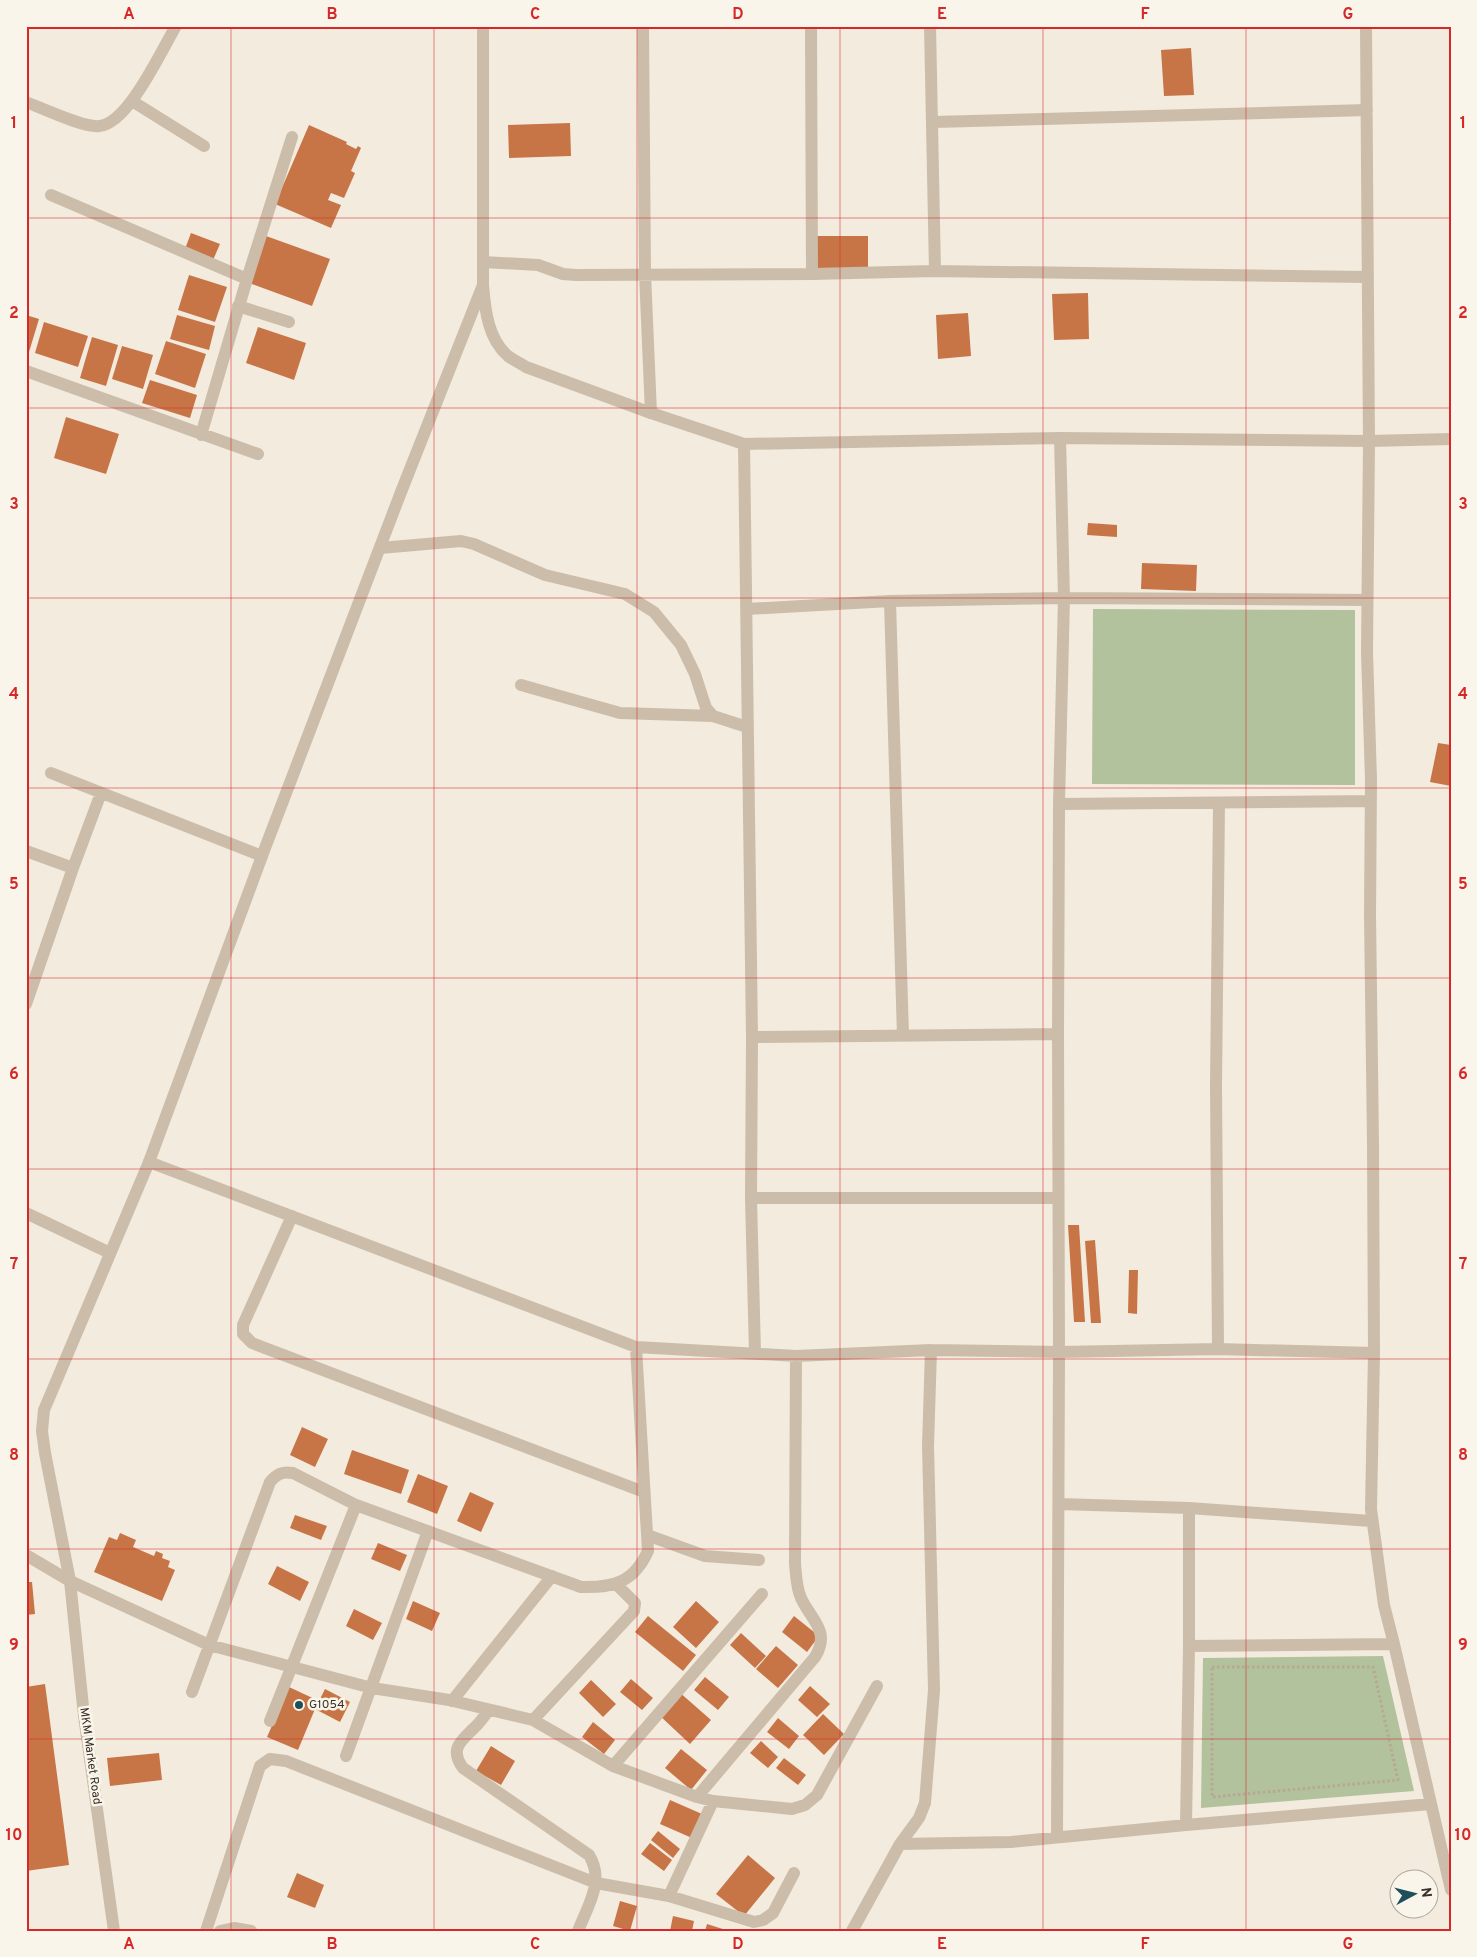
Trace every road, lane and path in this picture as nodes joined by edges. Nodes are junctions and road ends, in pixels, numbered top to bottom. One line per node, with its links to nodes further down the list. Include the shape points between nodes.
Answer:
1 (176, 26): 7 (street)
2 (484, 26): 14 (street)
3 (643, 26): 16 (street)
4 (811, 26): 17 (street)
5 (930, 26): 10 (street)
6 (1366, 26): 9 (street)
7 (132, 101): 8 (street, via 114,122 98,127); 12 (street)
8 (26, 102)
9 (1367, 110): 10 (street); 18 (street)
10 (934, 122): 15 (street)
11 (292, 137): 19 (street)
12 (204, 146)
13 (51, 195): 19 (street)
14 (483, 262): 16 (street, via 538,265 576,276); 20 (street)
15 (935, 271): 17 (street); 18 (street)
16 (645, 274): 17 (street); 24 (street)
17 (812, 274)
18 (1368, 277): 28 (street)
19 (247, 279): 21 (street)
20 (483, 285): 24 (street, via 490,329 508,356 526,367); 31 (street, MKM Market Road)
21 (238, 306): 22 (street); 25 (street)
22 (289, 322)
23 (26, 371): 25 (street)
24 (651, 413): 29 (street)
25 (201, 435): 30 (street)
26 (1060, 438): 28 (street); 29 (street); 32 (street)
27 (1451, 439): 28 (street)
28 (1369, 441): 33 (street)
29 (744, 444): 35 (street)
30 (258, 454)
31 (380, 548): 37 (street, via 461,541 545,575 625,594 654,612 681,645 706,708); 45 (street, MKM Market Road)
32 (1064, 598): 33 (street); 34 (street); 42 (street)
33 (1367, 600): 41 (street)
34 (890, 601): 35 (street); 49 (street)
35 (747, 609): 38 (street)
36 (521, 685): 37 (street, via 620,713)
37 (713, 716): 38 (street)
38 (747, 727): 50 (street)
39 (51, 773): 40 (street)
40 (100, 793): 45 (street); 46 (street)
41 (1371, 802): 43 (street); 62 (street)
42 (1059, 804): 43 (street); 48 (street)
43 (1218, 804): 58 (street)
44 (26, 851): 46 (street)
45 (262, 856): 51 (street, MKM Market Road)
46 (73, 868): 47 (street)
47 (26, 1004)
48 (1058, 1034): 49 (street); 53 (street)
49 (903, 1036): 50 (street)
50 (752, 1037): 52 (street)
51 (149, 1162): 55 (street); 56 (street, MKM Market Road)
52 (751, 1198): 53 (street); 61 (street)
53 (1058, 1198): 60 (street)
54 (26, 1213): 56 (street)
55 (292, 1216): 57 (street); 64 (street, via 243,1325 243,1334 252,1343)
56 (110, 1253): 74 (street, MKM Market Road, via 42,1420 45,1453)
57 (636, 1347): 61 (street); 64 (street)
58 (1218, 1349): 60 (street); 62 (street)
59 (931, 1350): 60 (street); 63 (street); 96 (street, via 928,1446 934,1690 924,1803 919,1818)
60 (1059, 1352): 65 (street)
61 (756, 1353): 63 (street)
62 (1374, 1354): 68 (street)
63 (796, 1356): 91 (street, via 796,1581 800,1596 821,1631 821,1647)
64 (644, 1492): 70 (street)
65 (1059, 1504): 67 (street); 95 (street)
66 (356, 1505): 69 (street); 78 (street, via 293,1473 285,1471 276,1475 270,1482); 81 (street)
67 (1189, 1508): 68 (street); 79 (street)
68 (1372, 1520): 77 (street, via 1384,1605)
69 (428, 1531): 73 (street); 83 (street)
70 (647, 1535): 72 (street, via 705,1556); 75 (street, via 648,1551 642,1565 626,1580)
71 (26, 1555): 74 (street)
72 (760, 1560)
73 (552, 1576): 75 (street, via 581,1587); 85 (street)
74 (70, 1581): 78 (street); 101 (street, MKM Market Road, via 84,1716)
75 (616, 1584): 87 (street, via 634,1603 634,1611)
76 (762, 1594): 90 (street)
77 (1394, 1644): 79 (street); 93 (street)
78 (209, 1645): 81 (street); 84 (street)
79 (1189, 1646): 94 (street)
80 (1212, 1667): 80 (path, via 1373,1667 1398,1780 1212,1797)
81 (291, 1668): 83 (street); 88 (street)
82 (877, 1686): 92 (street, via 817,1795 805,1805 792,1809)
83 (372, 1688): 85 (street); 89 (street)
84 (192, 1692)
85 (452, 1701): 86 (street)
86 (489, 1710): 87 (street); 98 (street, via 464,1736 456,1750 457,1760 463,1768 589,1855 597,1873)
87 (533, 1720): 90 (street)
88 (270, 1721)
89 (346, 1756)
90 (613, 1766): 91 (street)
91 (697, 1797): 92 (street)
92 (713, 1801): 100 (street)
93 (1431, 1804): 94 (street); 99 (street)
94 (1186, 1825): 95 (street)
95 (1057, 1837): 96 (street, via 1011,1842)
96 (900, 1844): 106 (street)
97 (794, 1873): 100 (street, via 773,1914 754,1922)
98 (596, 1884): 100 (street); 102 (street, via 286,1761 270,1759 260,1766); 105 (street)
99 (1451, 1890)
100 (669, 1896)
101 (114, 1931)
102 (206, 1931)
103 (220, 1931): 104 (street, via 234,1928)
104 (251, 1931)
105 (578, 1931)
106 (852, 1931)

